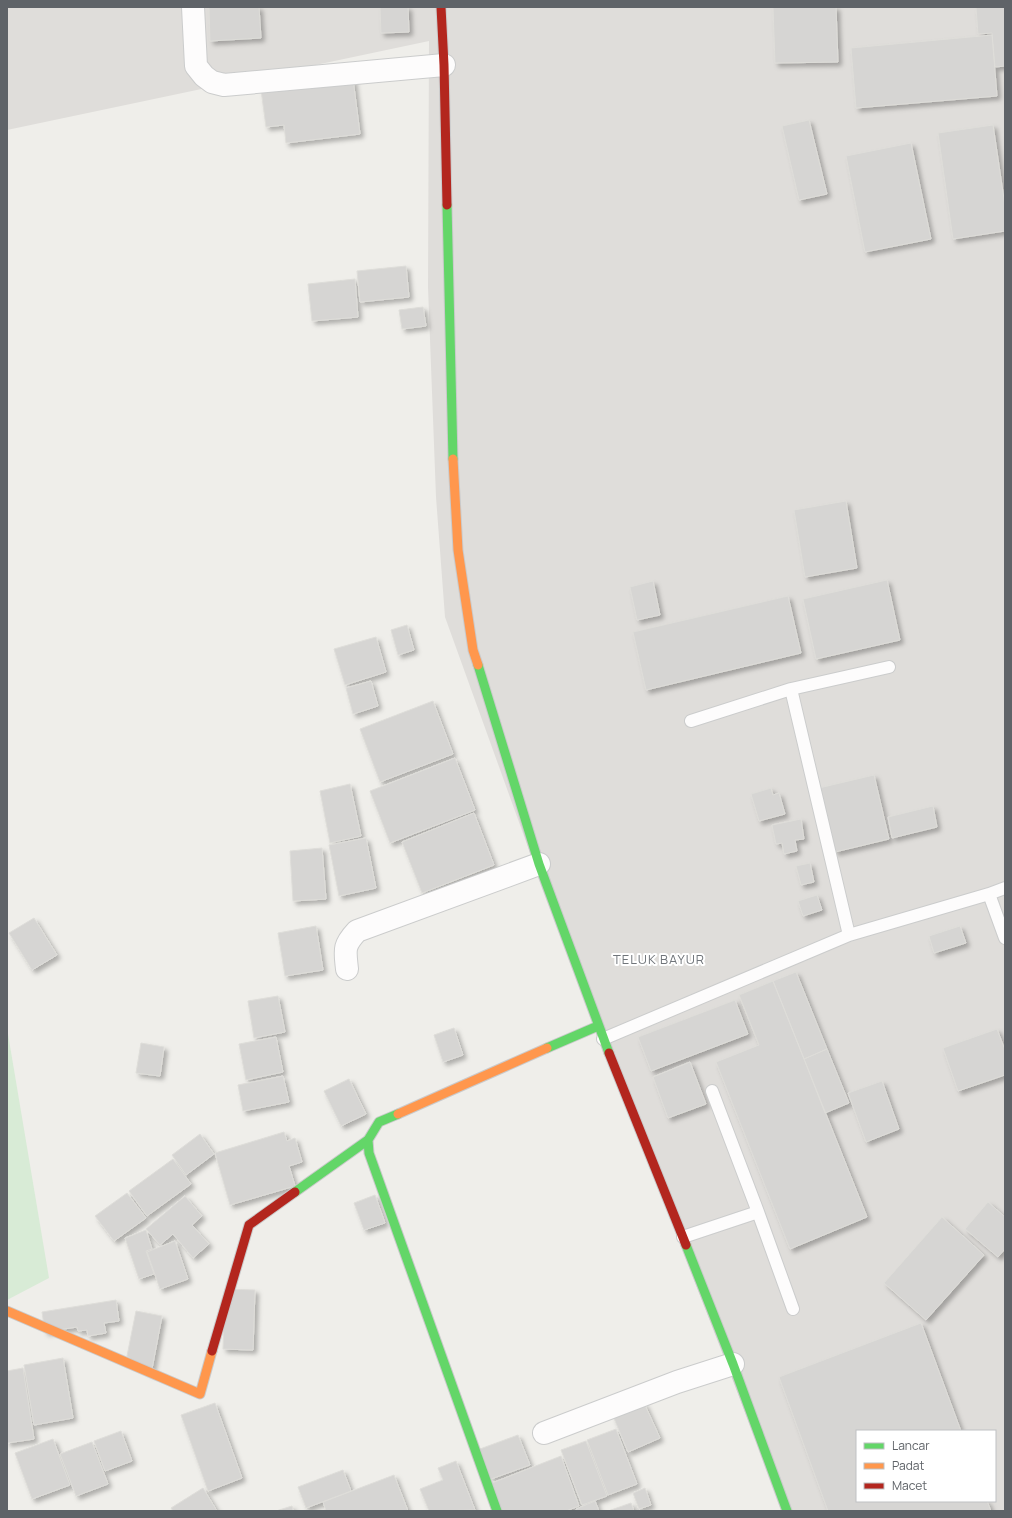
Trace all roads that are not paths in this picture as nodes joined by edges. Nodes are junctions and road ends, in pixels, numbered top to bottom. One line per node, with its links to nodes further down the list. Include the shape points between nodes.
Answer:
1 (193, 7): 3 (street, via 196,66 212,82 224,85)
2 (441, 7): 3 (street)
3 (444, 65): 7 (street, via 453,469 458,550 472,650)
4 (889, 667): 5 (lane)
5 (791, 690): 6 (lane); 10 (lane)
6 (691, 721)
7 (539, 864): 12 (street, via 357,931 348,941 345,952); 13 (street)
8 (1005, 888): 9 (lane)
9 (989, 894): 10 (lane); 11 (lane)
10 (848, 935): 14 (lane)
11 (1005, 938)
12 (347, 969)
13 (598, 1026): 14 (street); 16 (street, via 379,1122)
14 (603, 1039): 18 (street)
15 (712, 1091): 17 (lane)
16 (368, 1140): 20 (street, via 249,1225 200,1394); 23 (street, via 369,1153)
17 (758, 1212): 18 (lane); 19 (lane)
18 (683, 1237): 21 (street)
19 (793, 1309)
20 (7, 1311)
21 (733, 1364): 22 (street, via 677,1382); 24 (street)
22 (544, 1433)
23 (496, 1511)
24 (787, 1511)

